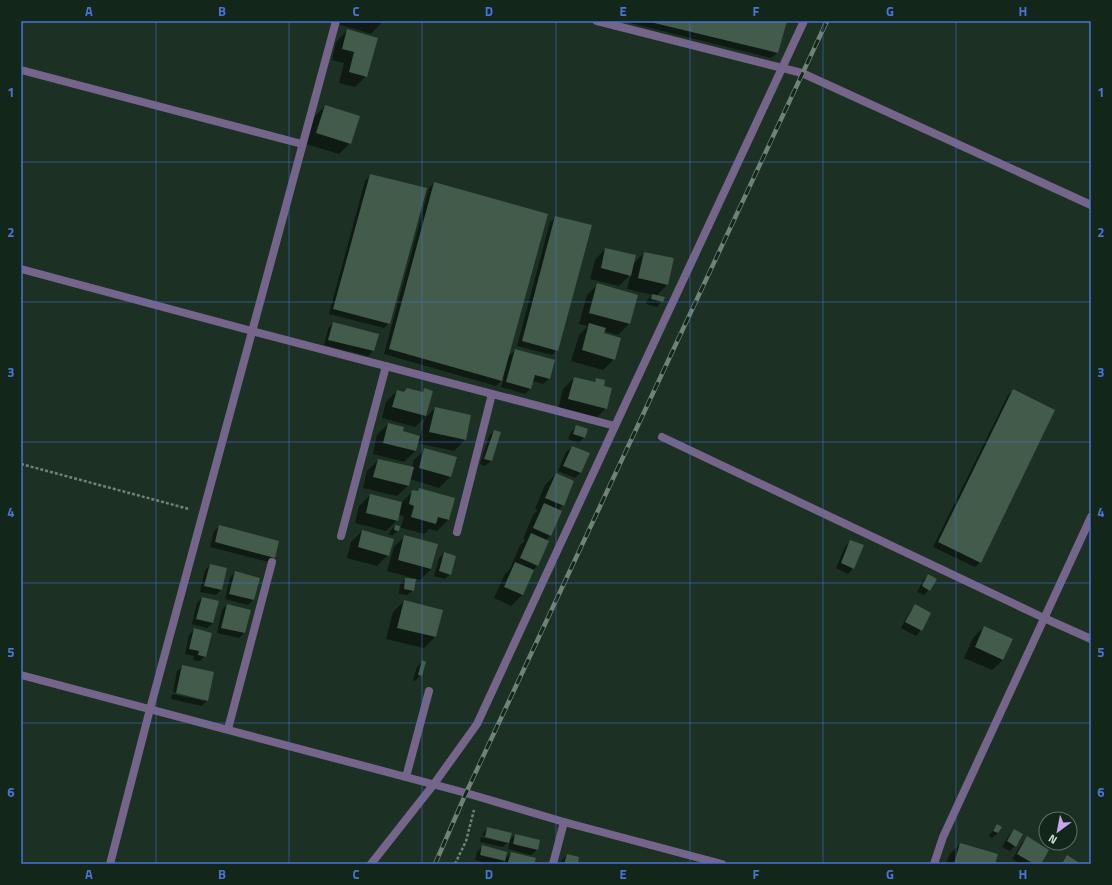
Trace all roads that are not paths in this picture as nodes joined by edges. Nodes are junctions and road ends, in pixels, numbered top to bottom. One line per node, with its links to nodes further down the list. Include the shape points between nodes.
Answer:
1 (336, 21): 6 (street)
2 (597, 21): 4 (street)
3 (804, 21): 4 (street)
4 (782, 68): 7 (street, via 802,73); 12 (street)
5 (21, 70): 6 (street)
6 (302, 144): 9 (street)
7 (1091, 205)
8 (21, 269): 9 (street)
9 (252, 331): 10 (street); 22 (street)
10 (386, 366): 11 (street); 16 (street)
11 (492, 394): 12 (street); 15 (street)
12 (615, 426): 25 (street, via 478,724)
13 (662, 437): 18 (street)
14 (1091, 517): 18 (street)
15 (457, 532)
16 (341, 536)
17 (272, 562): 23 (street)
18 (1044, 618): 19 (street); 31 (street, via 943,837)
19 (1091, 639)
20 (21, 674): 22 (street)
21 (429, 691): 24 (street)
22 (150, 708): 23 (street); 27 (street)
23 (228, 729): 24 (street)
24 (406, 777): 25 (street)
25 (434, 784): 26 (street); 28 (street)
26 (564, 822): 29 (street); 30 (street)
27 (110, 864)
28 (371, 864)
29 (553, 864)
30 (722, 864)
31 (934, 864)

